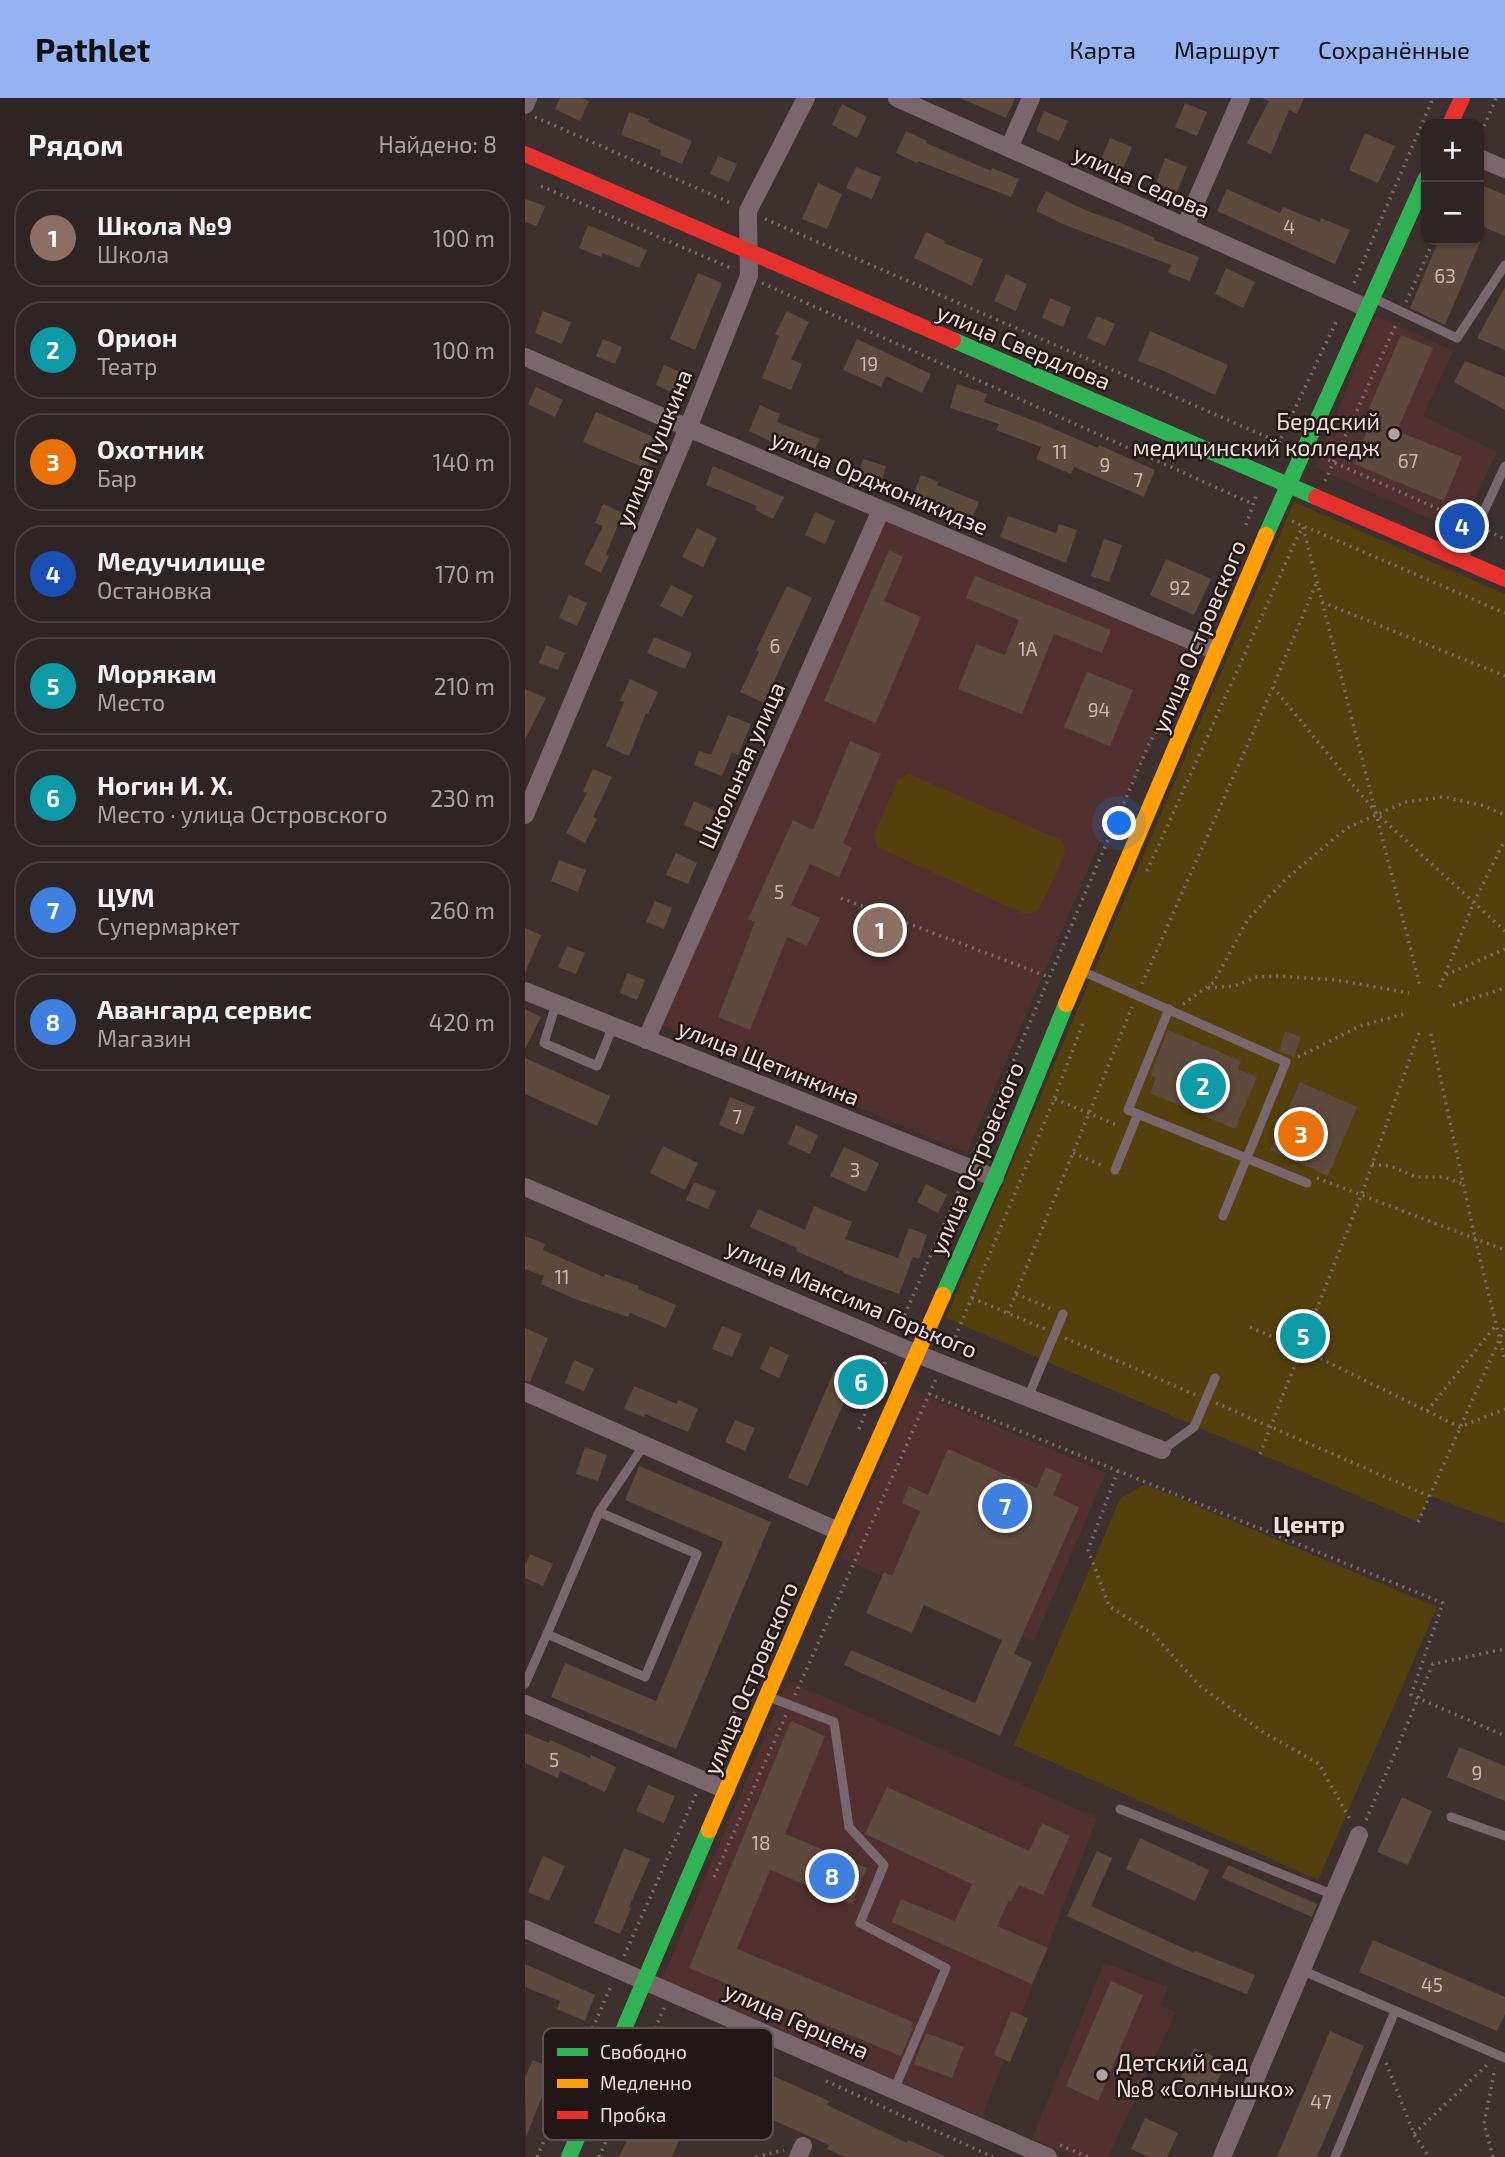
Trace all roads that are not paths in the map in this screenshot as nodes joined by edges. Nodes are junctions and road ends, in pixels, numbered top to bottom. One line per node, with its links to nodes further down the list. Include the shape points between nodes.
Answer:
1 (528, 98): 7 (street)
2 (806, 98): 15 (street, улица Пушкина, via 748,211)
3 (897, 98): 9 (street, улица Седова)
4 (1031, 98): 9 (street)
5 (1241, 98): 14 (street)
6 (1462, 98): 8 (street)
7 (525, 105)
8 (1452, 119)
9 (1009, 148): 14 (street, улица Седова)
10 (525, 155): 15 (street, улица Свердлова)
11 (1484, 160): 12 (street)
12 (1505, 169)
13 (1424, 182): 17 (street, улица Островского)
14 (1185, 227): 17 (street, улица Седова, via 1347,299)
15 (749, 253): 19 (street, улица Пушкина, via 749,276); 21 (street, улица Свердлова)
16 (1505, 265): 17 (lane, via 1457,338)
17 (1370, 303): 21 (street, улица Островского)
18 (525, 357): 19 (street, улица Орджоникидзе)
19 (688, 428): 22 (street, улица Орджоникидзе); 26 (street, улица Пушкина)
20 (1505, 466): 23 (lane)
21 (1287, 485): 23 (street, улица Свердлова); 25 (street, улица Островского)
22 (881, 510): 25 (street, улица Орджоникидзе); 32 (street, Школьная улица)
23 (1463, 561): 24 (street, улица Свердлова)
24 (1505, 579)
25 (1216, 651): 27 (street, улица Островского)
26 (525, 815)
27 (1081, 970): 30 (lane); 36 (street, улица Островского)
28 (525, 992): 29 (street, улица Щетинкина)
29 (556, 1004): 31 (street, улица Щетинкина); 31 (lane, via 544,1044 597,1066)
30 (1171, 1010): 33 (lane, via 1128,1110); 34 (lane, via 1286,1062)
31 (613, 1026): 32 (street, улица Щетинкина)
32 (646, 1040): 36 (street, улица Щетинкина)
33 (1138, 1114): 34 (lane); 35 (lane)
34 (1246, 1158): 37 (lane); 39 (lane)
35 (1115, 1170)
36 (995, 1178): 41 (street, улица Островского)
37 (1307, 1183)
38 (525, 1187): 41 (street, улица Максима Горького)
39 (1223, 1216)
40 (1059, 1313): 44 (lane)
41 (917, 1354): 44 (street, улица Максима Горького); 48 (street, улица Островского)
42 (1215, 1378): 46 (lane, via 1194,1427)
43 (525, 1392): 45 (street)
44 (1028, 1397): 46 (street, улица Максима Горького)
45 (645, 1445): 47 (lane); 48 (street)
46 (1162, 1450)
47 (599, 1512): 49 (lane); 49 (lane, via 697,1554 651,1664 645,1676)
48 (838, 1531): 51 (street, улица Островского)
49 (547, 1634): 50 (lane)
50 (525, 1684)
51 (767, 1696): 53 (street, улица Островского); 67 (lane, via 834,1722 849,1826 884,1865 860,1923 946,1968)
52 (525, 1704): 53 (street)
53 (726, 1790): 61 (street, улица Островского)
54 (1120, 1809): 58 (lane)
55 (1451, 1817): 57 (lane)
56 (1359, 1835): 58 (street)
57 (1505, 1836)
58 (1333, 1895): 60 (street)
59 (525, 1929): 61 (street, улица Герцена)
60 (1301, 1970): 62 (lane); 71 (street)
61 (645, 1981): 63 (street, улица Островского); 64 (street, улица Герцена)
62 (1395, 2011): 66 (lane); 72 (lane)
63 (625, 2028)
64 (752, 2028)
65 (773, 2037): 67 (street, улица Герцена)
66 (1501, 2056)
67 (894, 2090): 69 (street, улица Герцена)
68 (576, 2140): 70 (street, улица Островского)
69 (1049, 2149)
70 (569, 2157)
71 (1222, 2157)
72 (1335, 2157)

